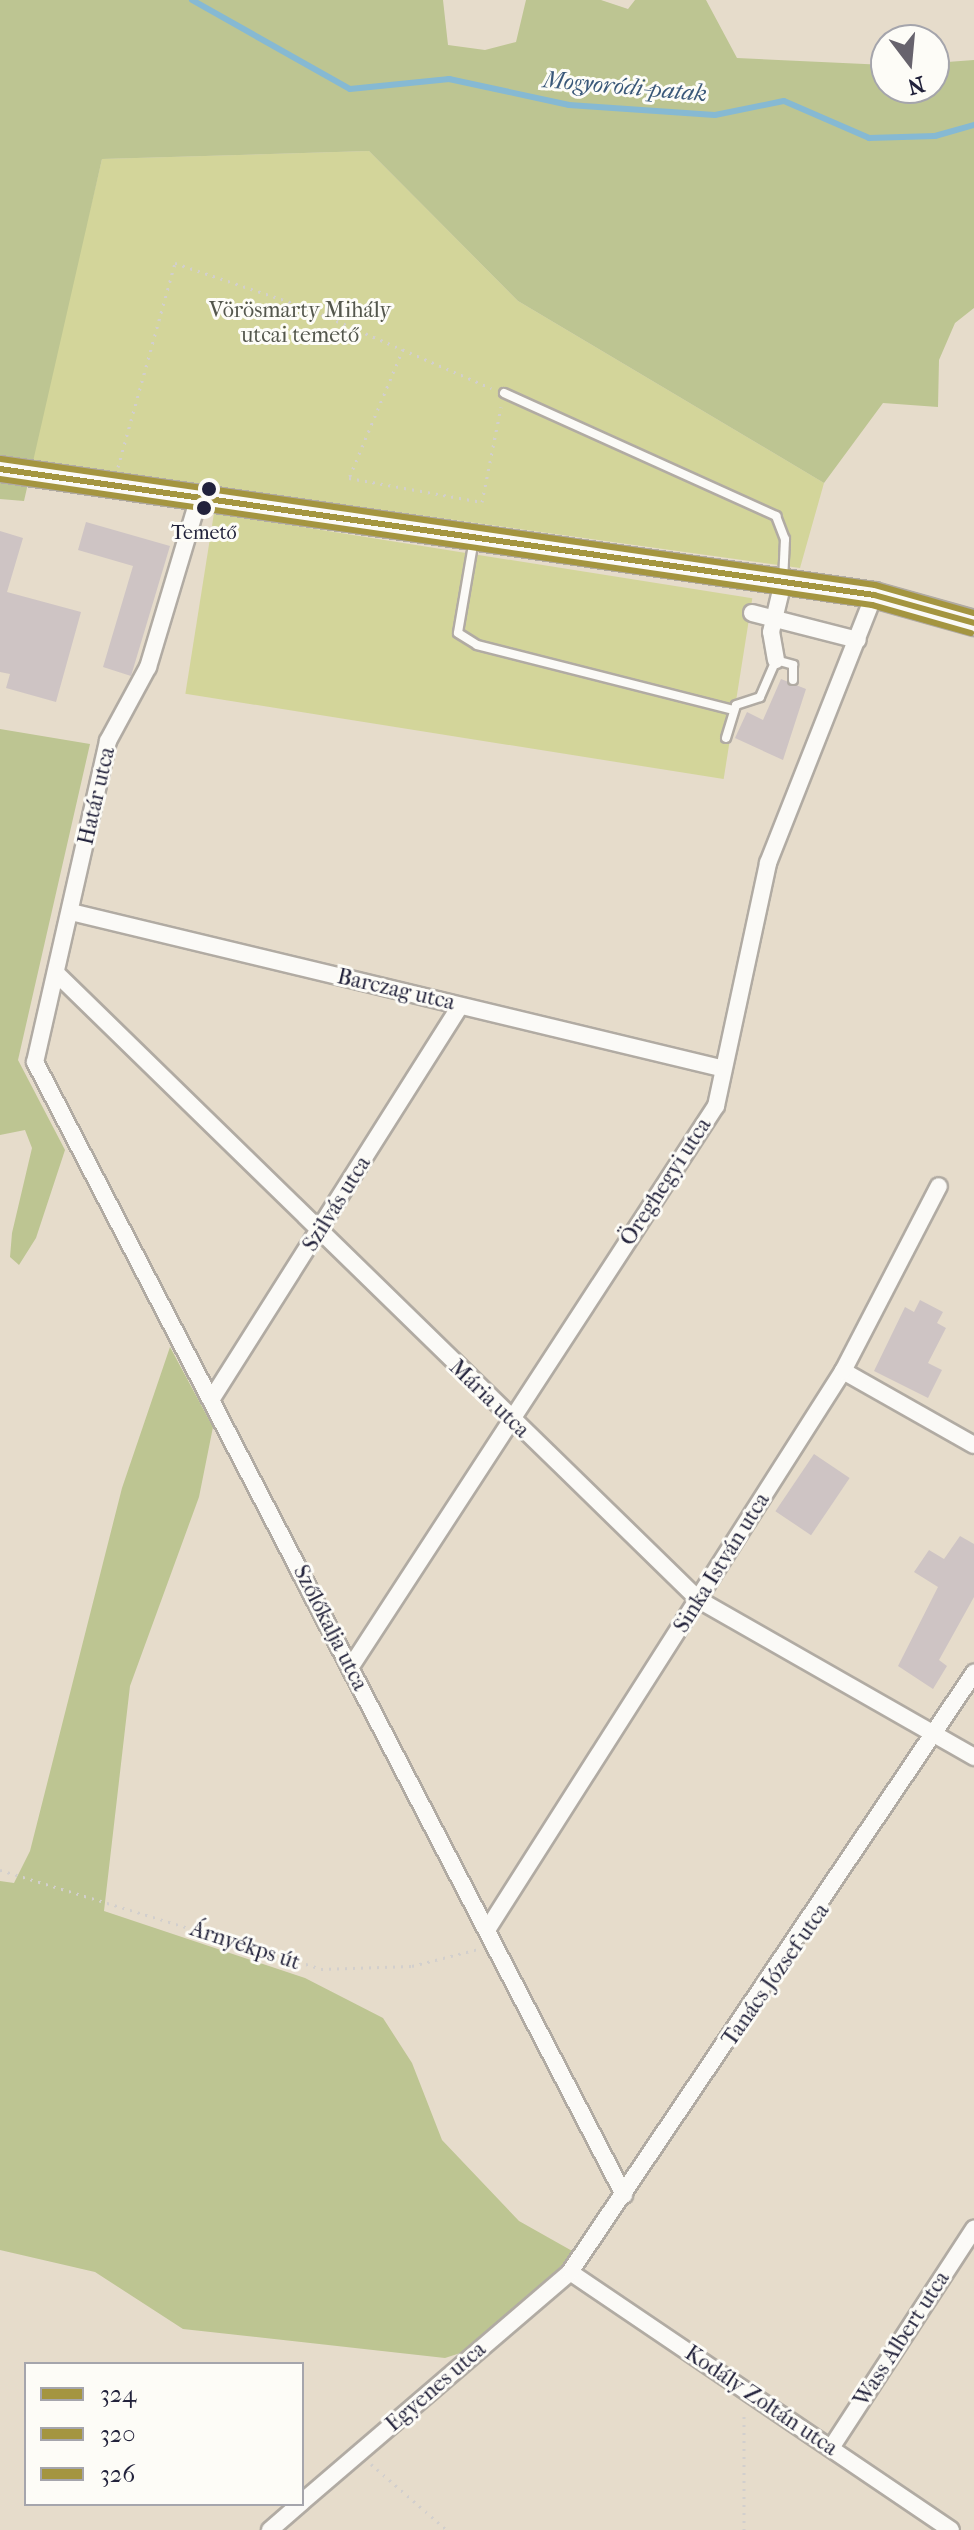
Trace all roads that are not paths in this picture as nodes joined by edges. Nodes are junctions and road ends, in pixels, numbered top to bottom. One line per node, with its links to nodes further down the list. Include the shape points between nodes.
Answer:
1 (504, 393): 5 (lane, via 776,516 785,539)
2 (0, 469): 3 (main road)
3 (200, 494): 4 (main road); 15 (street, Határ utca, via 148,667 108,741)
4 (475, 537): 5 (main road); 13 (lane, via 458,633 477,645)
5 (783, 582): 6 (main road); 8 (street)
6 (874, 595): 9 (main road); 10 (street, Öreghegyi utca)
7 (752, 613): 8 (street)
8 (776, 620): 10 (street); 11 (street)
9 (974, 623)
10 (858, 640): 19 (street, Öreghegyi utca, via 768,863)
11 (776, 660): 12 (lane, via 793,665); 13 (lane, via 760,697)
12 (793, 680)
13 (734, 710): 14 (lane)
14 (726, 738)
15 (71, 912): 16 (street, Határ utca); 17 (street, Barczag utca)
16 (56, 973): 18 (street, Határ utca); 21 (street, Mária utca)
17 (460, 1006): 19 (street, Barczag utca); 21 (street, Szilvás utca)
18 (35, 1062): 23 (street, Szőlőkalja utca)
19 (721, 1068): 24 (street, Öreghegyi utca, via 716,1106)
20 (939, 1186): 22 (street, Sinka István utca)
21 (320, 1233): 23 (street, Szilvás utca); 24 (street, Mária utca)
22 (843, 1371): 25 (street); 26 (street, Sinka István utca)
23 (211, 1400): 27 (street, Szőlőkalja utca)
24 (509, 1419): 26 (street, Mária utca); 27 (street, Öreghegyi utca)
25 (974, 1445)
26 (699, 1600): 29 (street, Mária utca); 31 (street, Sinka István utca)
27 (350, 1668): 31 (street, Szőlőkalja utca)
28 (974, 1673): 29 (street, Tanács József utca)
29 (936, 1733): 30 (street, Mária utca); 32 (street, Tanács József utca)
30 (974, 1757)
31 (490, 1936): 32 (street, Szőlőkalja utca)
32 (624, 2195): 34 (street, Tanács József utca)
33 (974, 2229): 35 (street, Wass Albert utca)
34 (570, 2272): 35 (street, Kodály Zoltán utca); 36 (street, Egyenes utca)
35 (831, 2448): 39 (street, Kodály Zoltán utca)
36 (304, 2500)
37 (298, 2506): 38 (street, Egyenes utca)
38 (270, 2530)
39 (951, 2530)

